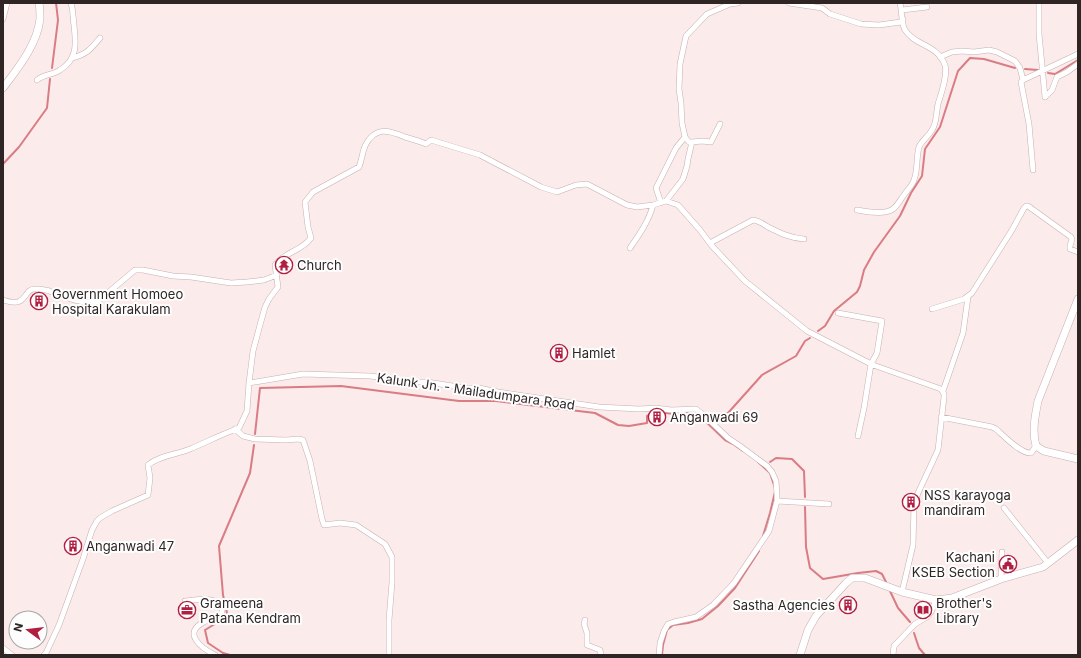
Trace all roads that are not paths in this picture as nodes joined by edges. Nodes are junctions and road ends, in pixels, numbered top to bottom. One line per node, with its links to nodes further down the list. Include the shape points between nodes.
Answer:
1 (7, 3): 10 (street)
2 (39, 3): 20 (main road, via 38,30 30,48)
3 (72, 3): 15 (street, via 75,35)
4 (738, 3): 22 (street, via 707,14 686,36 680,64 682,123)
5 (789, 3): 11 (street, via 822,8 830,14 861,24 879,25 901,22)
6 (900, 3): 9 (street)
7 (1039, 3): 17 (street)
8 (927, 7): 9 (street)
9 (902, 10): 11 (street)
10 (3, 19)
11 (902, 19): 14 (street, via 908,34)
12 (100, 38): 15 (street, via 91,49)
13 (1078, 54): 17 (street)
14 (940, 57): 19 (street, via 962,51 997,52 1015,61); 27 (street, via 946,70 936,120 919,148 912,185 889,212)
15 (72, 58): 18 (street, via 62,69)
16 (1078, 64): 17 (street, via 1057,76 1052,90 1045,97)
17 (1042, 71): 19 (street)
18 (37, 80)
19 (1023, 80): 24 (street, via 1021,83)
20 (3, 88)
21 (720, 124): 23 (street, via 711,142)
22 (685, 137): 23 (street); 25 (street, via 676,148 656,188)
23 (692, 142): 25 (street, via 683,179)
24 (1033, 170)
25 (664, 202): 26 (street); 29 (street, via 678,205)
26 (653, 205): 30 (street, via 652,212); 32 (street, via 627,205 587,184 557,192 541,187 480,155 431,140 426,144 386,131 377,133 369,139 359,167 313,192 305,202 311,238 275,265)
27 (858, 210)
28 (804, 239): 29 (street, via 794,238 753,220)
29 (710, 243): 38 (street, via 746,281 807,331)
30 (630, 248)
31 (1078, 252): 33 (street, via 1070,249 1071,237 1026,206)
32 (277, 276): 35 (street, via 231,283 135,270 97,302 80,302 45,290 33,289 18,302); 39 (street, via 278,287 265,307 253,352)
33 (968, 297): 36 (street); 40 (street, via 963,333)
34 (1078, 299): 44 (main road, via 1038,401 1034,417)
35 (3, 300)
36 (932, 309)
37 (838, 313): 38 (street, via 882,321 877,353)
38 (871, 364): 40 (street); 43 (street)
39 (249, 383): 42 (street, via 247,411 240,428); 46 (street, Kalunk Jn. - Mailadumpara Road, via 303,374 370,376 479,388 599,407 696,409 728,438 767,466 776,481)
40 (943, 391): 41 (street)
41 (941, 417): 44 (street, via 996,429 1028,454); 53 (street, via 938,450 914,505 913,545)
42 (235, 429): 59 (street, via 189,450 154,460 148,465 148,495 100,518 92,530 59,624); 61 (street, via 243,436 255,439 303,440 324,525 356,525 385,544 392,557)
43 (858, 436)
44 (1036, 446): 45 (main road, via 1044,451)
45 (1078, 459)
46 (777, 501): 47 (street); 63 (street, via 769,531 734,582 713,605 696,617 668,624 660,643)
47 (829, 504)
48 (1004, 508): 51 (street)
49 (1078, 540): 51 (main road)
50 (1002, 552): 52 (street)
51 (1048, 563): 52 (main road, via 1043,567)
52 (1001, 579): 54 (main road, via 952,598)
53 (902, 592): 54 (main road); 64 (main road, via 865,578 849,580 816,616 808,630)
54 (936, 600): 65 (street, via 927,617 915,624 894,646)
55 (185, 601): 60 (street, via 213,600 222,605 221,615 199,624 194,632 199,644)
56 (585, 620): 62 (street, via 587,645 600,650)
57 (3, 648): 58 (street)
58 (12, 655)
59 (44, 655)
60 (214, 655)
61 (390, 655)
62 (601, 655)
63 (659, 655)
64 (800, 655)
65 (893, 655)

